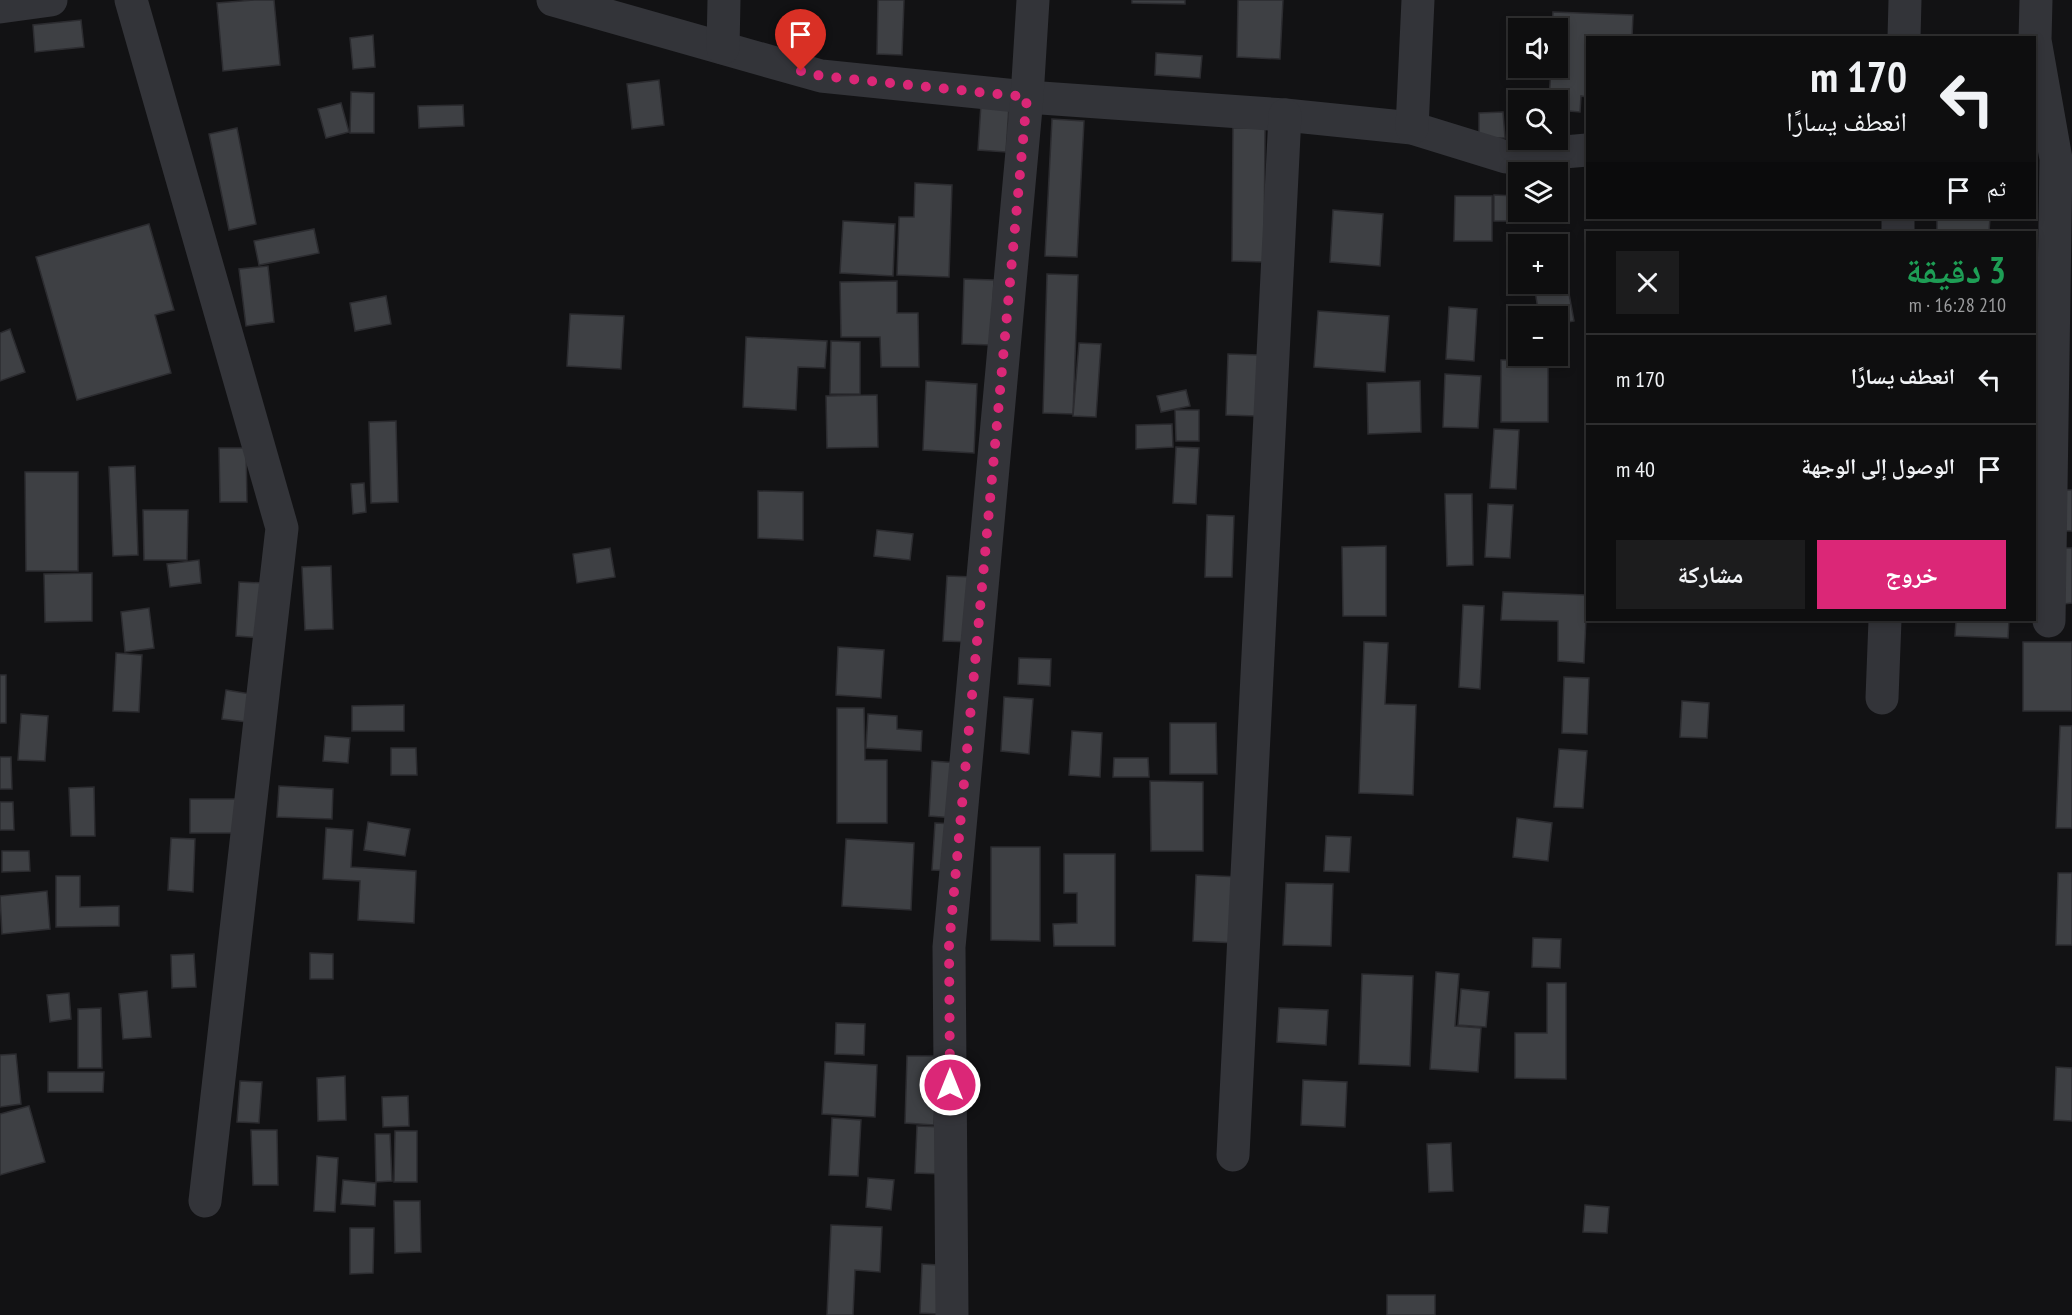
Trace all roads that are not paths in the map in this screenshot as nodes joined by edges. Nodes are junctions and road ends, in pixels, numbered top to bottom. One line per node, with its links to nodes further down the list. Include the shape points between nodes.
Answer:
1 (51, 0): 9 (street)
2 (131, 0): 23 (street, via 282,528)
3 (553, 0): 13 (street)
4 (724, 0): 13 (street)
5 (1033, 0): 14 (street)
6 (1418, 0): 16 (street)
7 (1905, 0): 10 (street)
8 (2036, 0): 11 (street)
9 (0, 7)
10 (1904, 36)
11 (2035, 36)
12 (2036, 44): 18 (street)
13 (723, 48): 14 (street, via 821,76)
14 (1027, 97): 15 (street); 24 (street, via 949,946)
15 (1285, 115): 16 (street); 22 (street)
16 (1412, 128): 17 (street, via 1506,157)
17 (1586, 150)
18 (2064, 159): 20 (street)
19 (1885, 621): 21 (street)
20 (2049, 621)
21 (1882, 698)
22 (1233, 1155)
23 (205, 1201)
24 (952, 1315)

